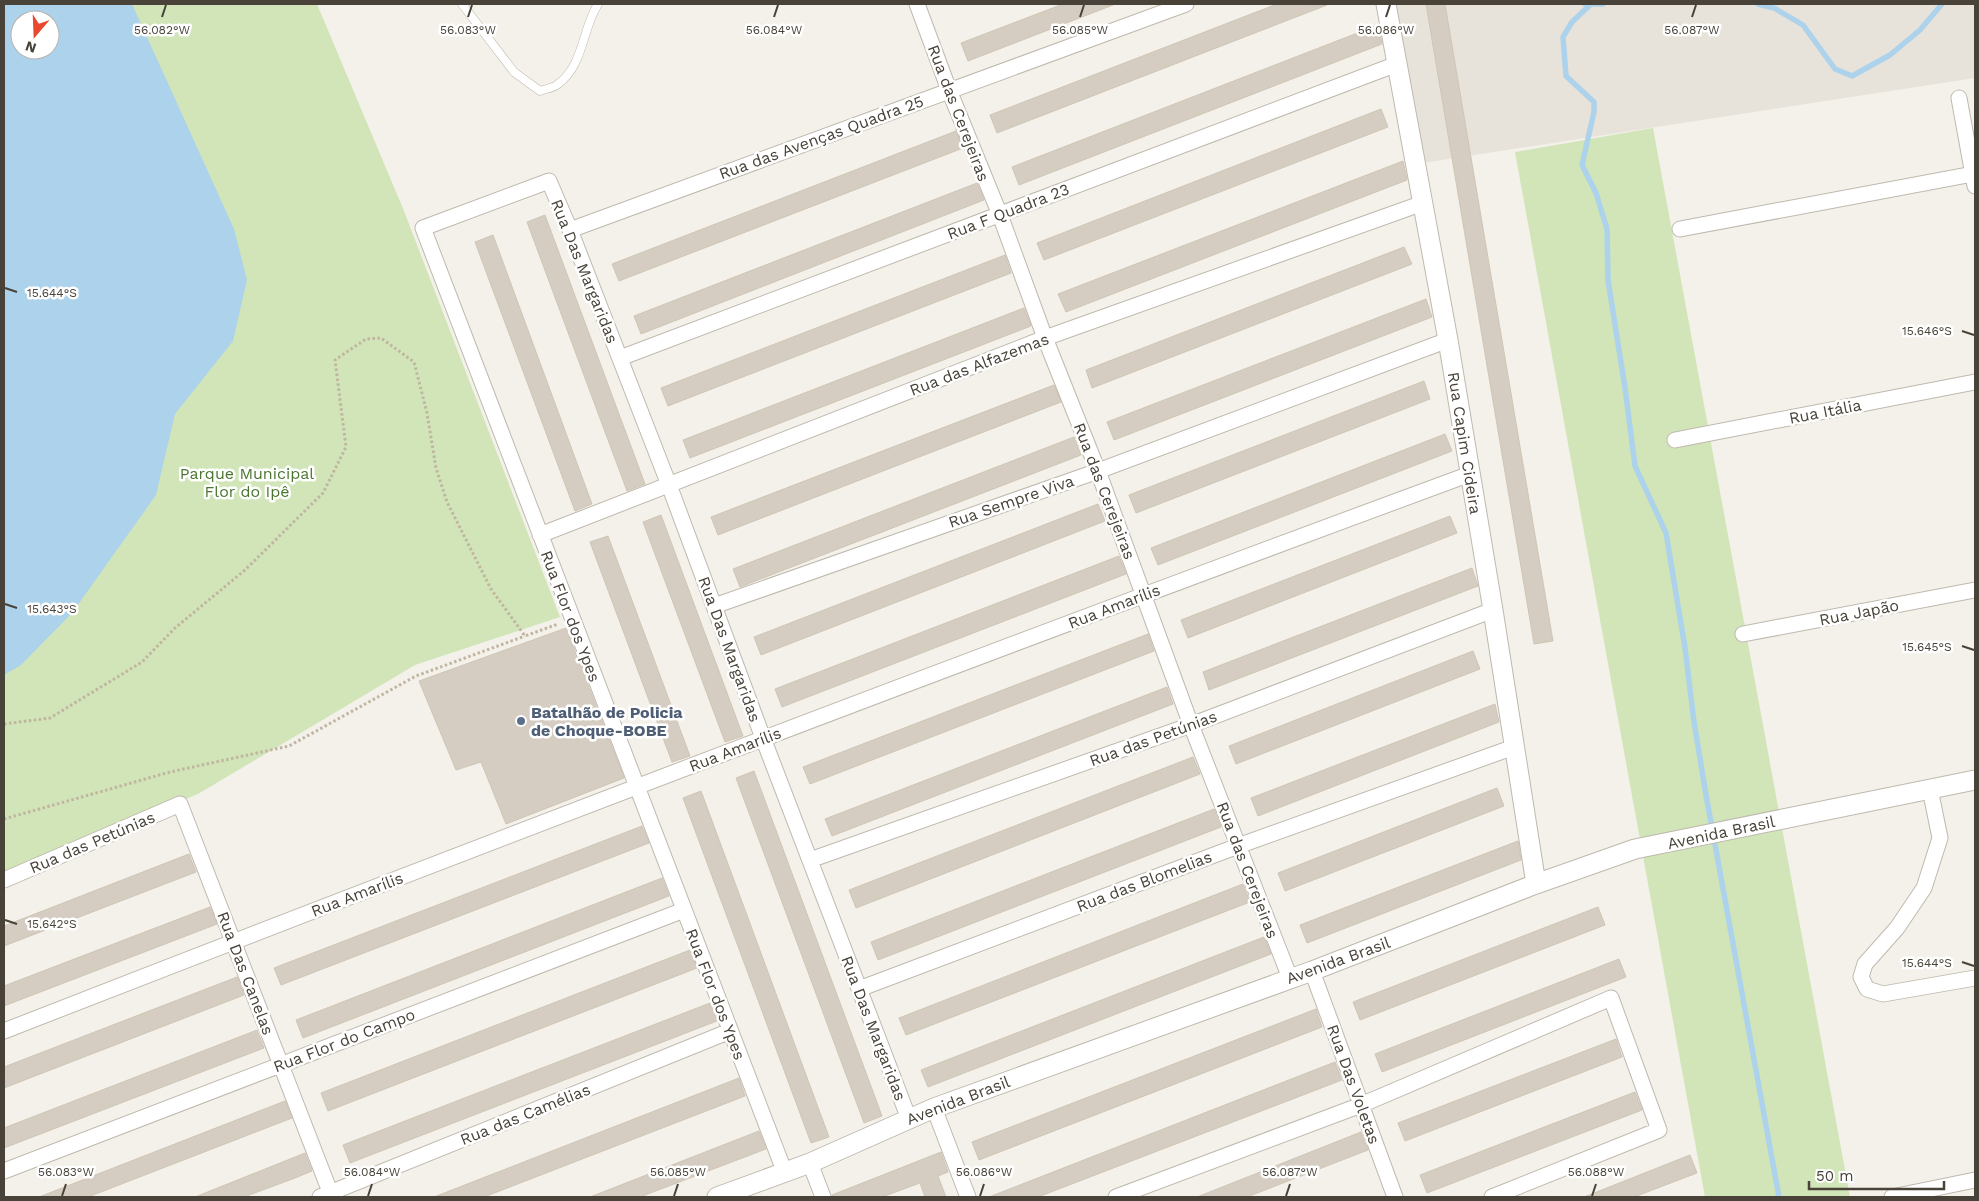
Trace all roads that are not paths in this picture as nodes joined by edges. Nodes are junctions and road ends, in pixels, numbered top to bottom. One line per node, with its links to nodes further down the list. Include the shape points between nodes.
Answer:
1 (462, 4): 2 (lane, via 514,72 540,91 558,85 572,69)
2 (598, 4)
3 (917, 4): 7 (street, Rua das Cerejeiras)
4 (1186, 4): 7 (street, Rua das Avenças Quadra 25)
5 (1386, 4): 6 (street, Rua Capim Cideira)
6 (1397, 64): 11 (street, Rua Capim Cideira); 12 (street, Rua F Quadra 23)
7 (949, 90): 12 (street, Rua das Cerejeiras); 14 (street, Rua das Avenças Quadra 25)
8 (1959, 98): 10 (street)
9 (549, 180): 14 (street, Rua Das Margaridas); 23 (street, Rua Flor dos Ypes, via 423,228)
10 (1974, 180): 13 (street)
11 (1423, 203): 15 (street, Rua das Alfazemas); 16 (street, Rua Capim Cideira)
12 (1000, 215): 15 (street, Rua das Cerejeiras); 17 (street, Rua F Quadra 23)
13 (1680, 229)
14 (570, 230): 17 (street, Rua Das Margaridas)
15 (1045, 338): 20 (street, Rua das Cerejeiras); 22 (street, Rua das Alfazemas)
16 (1448, 340): 20 (street, Rua Sempre Viva); 21 (street, Rua Capim Cideira)
17 (620, 358): 22 (street, Rua Das Margaridas)
18 (1975, 382): 19 (street, Rua Itália)
19 (1675, 440)
20 (1098, 470): 25 (street, Rua das Cerejeiras); 26 (street, Rua Sempre Viva)
21 (1470, 474): 25 (street, Rua Amarílis); 27 (street, Rua Capim Cideira)
22 (669, 485): 23 (street, Rua das Alfazemas); 26 (street, Rua Das Margaridas)
23 (540, 535): 33 (street, Rua Flor dos Ypes)
24 (1975, 590): 28 (street, Rua Japão)
25 (1144, 594): 29 (street, Rua das Cerejeiras); 30 (street, Rua Amarílis)
26 (714, 606): 30 (street, Rua Das Margaridas)
27 (1493, 610): 29 (street, Rua das Petúnias); 31 (street, Rua Capim Cideira)
28 (1743, 634)
29 (1192, 725): 36 (street, Rua das Cerejeiras); 37 (street, Rua das Petúnias)
30 (763, 738): 33 (street, Rua Amarílis); 37 (street, Rua Das Margaridas)
31 (1514, 747): 36 (street, Rua das Blomelias); 39 (street, Rua Capim Cideira)
32 (1975, 780): 34 (street, Avenida Brasil)
33 (636, 788): 40 (street, Rua Flor dos Ypes); 41 (street, Rua Amarílis)
34 (1930, 789): 39 (street, Avenida Brasil, via 1635,849); 44 (street, via 1940,838 1924,888 1897,928 1865,964 1861,977 1867,989 1883,994)
35 (180, 804): 38 (street, Rua das Petúnias); 41 (street, Rua Das Canelas)
36 (1238, 846): 43 (street, Rua das Cerejeiras); 45 (street, Rua das Blomelias)
37 (810, 860): 45 (street, Rua Das Margaridas)
38 (4, 880)
39 (1536, 884): 42 (street, Avenida Brasil)
40 (684, 910): 47 (street, Rua Flor dos Ypes); 48 (street, Rua Flor do Campo)
41 (234, 941): 46 (street, Rua Amarílis); 48 (street, Rua Das Canelas)
42 (1312, 971): 43 (street, Avenida Brasil); 49 (street, Rua Das Voletas)
43 (1290, 978): 50 (street, Avenida Brasil)
44 (1975, 978)
45 (859, 989): 51 (street, Rua Das Margaridas)
46 (4, 1031)
47 (730, 1031): 54 (street, Rua Flor dos Ypes); 56 (street, Rua das Camélias)
48 (281, 1064): 53 (street, Rua Flor do Campo); 56 (street, Rua Das Canelas)
49 (1361, 1105): 60 (street); 61 (street, Rua Das Voletas); 62 (street, via 1611,998 1659,1130)
50 (934, 1108): 51 (street, Avenida Brasil); 59 (street)
51 (909, 1119): 52 (street, Avenida Brasil)
52 (810, 1163): 54 (street, Avenida Brasil); 58 (street)
53 (4, 1171)
54 (785, 1173): 57 (street, Avenida Brasil)
55 (1975, 1180): 63 (street)
56 (327, 1196)
57 (717, 1197)
58 (823, 1197)
59 (968, 1197)
60 (1116, 1197)
61 (1395, 1197)
62 (1492, 1197)
63 (1892, 1197)

